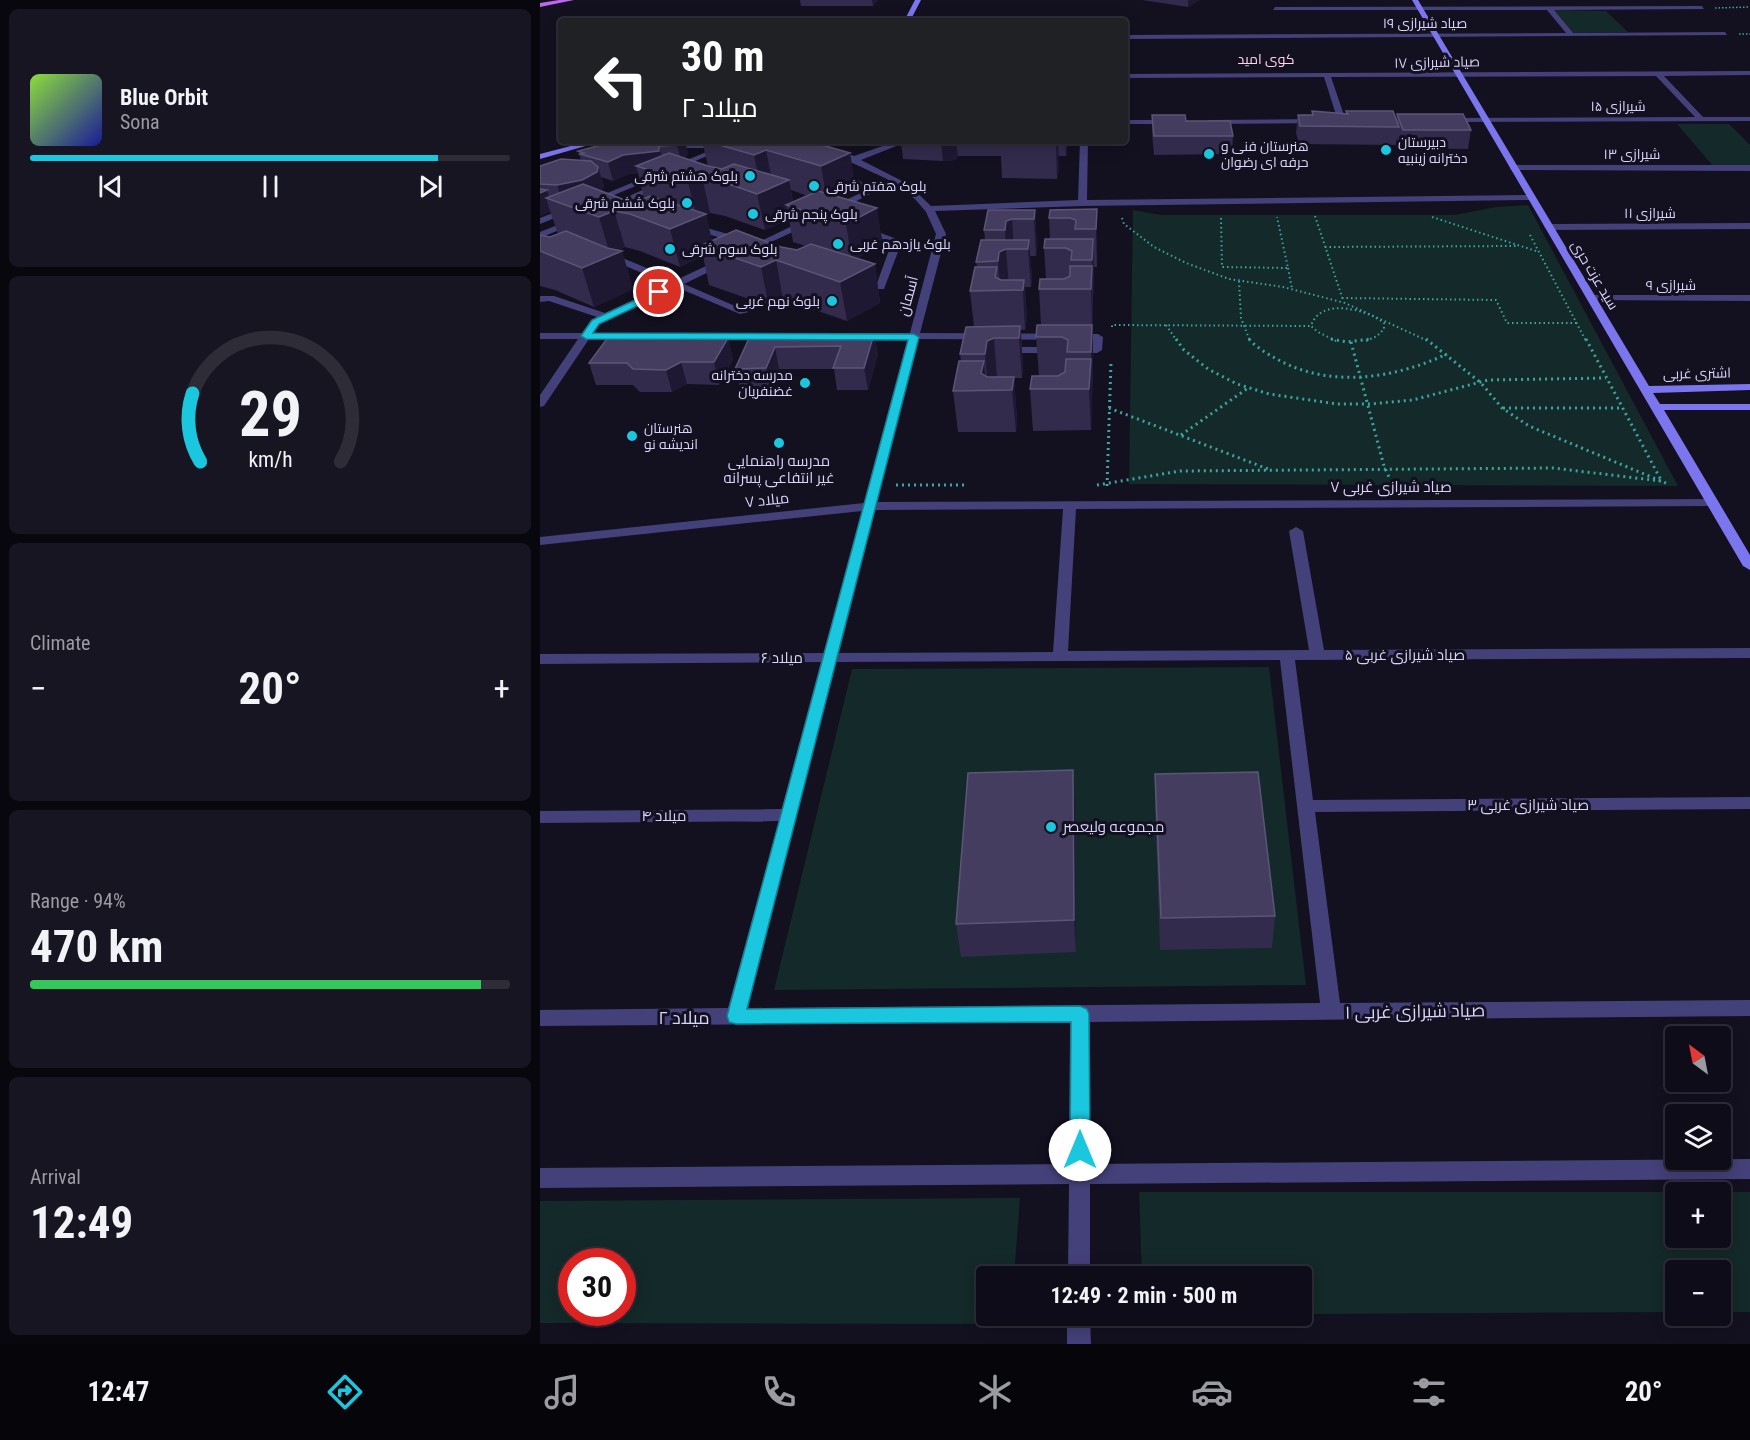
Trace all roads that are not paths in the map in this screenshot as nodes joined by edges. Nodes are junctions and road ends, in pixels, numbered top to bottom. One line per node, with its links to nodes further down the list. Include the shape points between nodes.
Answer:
1 (572, 0): 5 (main road)
2 (918, 0): 11 (street)
3 (1415, 0): 10 (street, سید عزت حری)
4 (1605, 0): 7 (street)
5 (540, 6)
6 (1549, 8): 7 (street); 10 (street); 12 (street)
7 (1613, 8): 8 (street)
8 (1702, 8)
9 (1275, 9): 10 (street)
10 (1420, 10): 14 (street, سید عزت حری)
11 (909, 18)
12 (1571, 34): 13 (street, صیاد شیرازی ۱۹); 14 (street, صیاد شیرازی ۱۹)
13 (1725, 34)
14 (1436, 35): 15 (street, صیاد شیرازی ۱۹); 18 (street, سید عزت حری)
15 (1128, 37)
16 (1658, 73): 17 (street, صیاد شیرازی ۱۷); 18 (street, صیاد شیرازی ۱۷); 21 (street)
17 (1750, 73)
18 (1459, 74): 20 (street, صیاد شیرازی ۱۷); 25 (street, سید عزت حری)
19 (1128, 76): 20 (street, صیاد شیرازی ۱۷)
20 (1326, 76): 26 (street)
21 (1701, 119): 22 (street, شیرازی ۱۵); 25 (street, شیرازی ۱۵)
22 (1750, 119)
23 (1353, 120): 26 (street)
24 (1442, 120): 25 (street, شیرازی ۱۵)
25 (1486, 120): 38 (street, سید عزت حری)
26 (1342, 121): 29 (street)
27 (1128, 122): 28 (street)
28 (1182, 122)
29 (1205, 122)
30 (589, 144): 36 (street)
31 (816, 144): 37 (street, آسمان)
32 (897, 144): 37 (street)
33 (1084, 144): 44 (street)
34 (729, 145): 35 (street); 43 (street)
35 (655, 147)
36 (540, 158)
37 (852, 160): 47 (street, آسمان, via 905,187)
38 (1514, 168): 39 (street, شیرازی ۱۳); 42 (street, سید عزت حری)
39 (1749, 169)
40 (831, 171): 57 (street, via 874,190)
41 (670, 182): 45 (street)
42 (1532, 197): 44 (street); 55 (street, سید عزت حری)
43 (584, 203)
44 (1082, 203): 47 (street)
45 (609, 207): 48 (street); 49 (street)
46 (573, 208): 51 (street)
47 (928, 208): 71 (street, آسمان, via 941,234)
48 (599, 211)
49 (629, 214)
50 (580, 219): 56 (street)
51 (540, 221)
52 (677, 225): 57 (street, via 695,226)
53 (854, 226): 60 (street, via 897,241 880,287)
54 (1750, 226): 55 (street, شیرازی ۱۱)
55 (1549, 227): 63 (street, سید عزت حری)
56 (540, 235)
57 (756, 246): 58 (street); 61 (street)
58 (767, 250)
59 (599, 259): 61 (street, via 617,259)
60 (846, 276)
61 (677, 283): 65 (street); 66 (street)
62 (540, 298): 66 (street)
63 (1591, 298): 64 (street, شیرازی ۹); 77 (street, سید عزت حری)
64 (1750, 298)
65 (744, 312)
66 (606, 317): 68 (street, via 595,322)
67 (540, 336): 68 (street)
68 (586, 336): 69 (street); 78 (street)
69 (785, 336)
70 (844, 336): 71 (street)
71 (914, 337): 72 (street); 84 (street, آسمان)
72 (974, 337): 73 (street); 74 (street, via 1098,337 1097,350)
73 (970, 350)
74 (993, 350)
75 (1750, 387): 76 (street, اشتری غربی)
76 (1694, 388): 77 (street, اشتری غربی); 80 (street, via 1688,392 1689,397)
77 (1646, 390): 79 (street, سید عزت حری)
78 (540, 404)
79 (1656, 407): 80 (street); 82 (street, سید عزت حری)
80 (1703, 407): 81 (street)
81 (1750, 407)
82 (1712, 502): 83 (street, صیاد شیرازی غربی ۷); 87 (street, سید عزت حری)
83 (1070, 505): 84 (street, میلاد ۷); 91 (street)
84 (870, 506): 86 (street, میلاد ۷); 92 (street, آسمان)
85 (1296, 531): 90 (street)
86 (540, 541)
87 (1750, 566)
88 (1750, 653): 90 (street, صیاد شیرازی غربی ۵)
89 (1287, 655): 90 (street, صیاد شیرازی غربی ۵); 91 (street, صیاد شیرازی غربی ۵); 95 (street)
90 (1317, 655)
91 (1060, 656): 92 (street, میلاد ۶)
92 (830, 658): 93 (street, میلاد ۶); 96 (street, آسمان)
93 (540, 659)
94 (1750, 803): 95 (street, صیاد شیرازی غربی ۳)
95 (1306, 806): 99 (street)
96 (789, 815): 97 (street, میلاد ۴); 101 (street, آسمان)
97 (540, 817)
98 (1750, 1008): 99 (street, صیاد شیرازی غربی ۱)
99 (1331, 1012): 100 (street, صیاد شیرازی غربی ۱)
100 (1080, 1014): 101 (street, میلاد ۲); 104 (street)
101 (736, 1016): 102 (street, میلاد ۲)
102 (540, 1018)
103 (1750, 1169): 104 (street)
104 (1080, 1173): 105 (street); 106 (street)
105 (540, 1178)
106 (1079, 1266)
107 (1079, 1326): 108 (street)
108 (1079, 1344)

